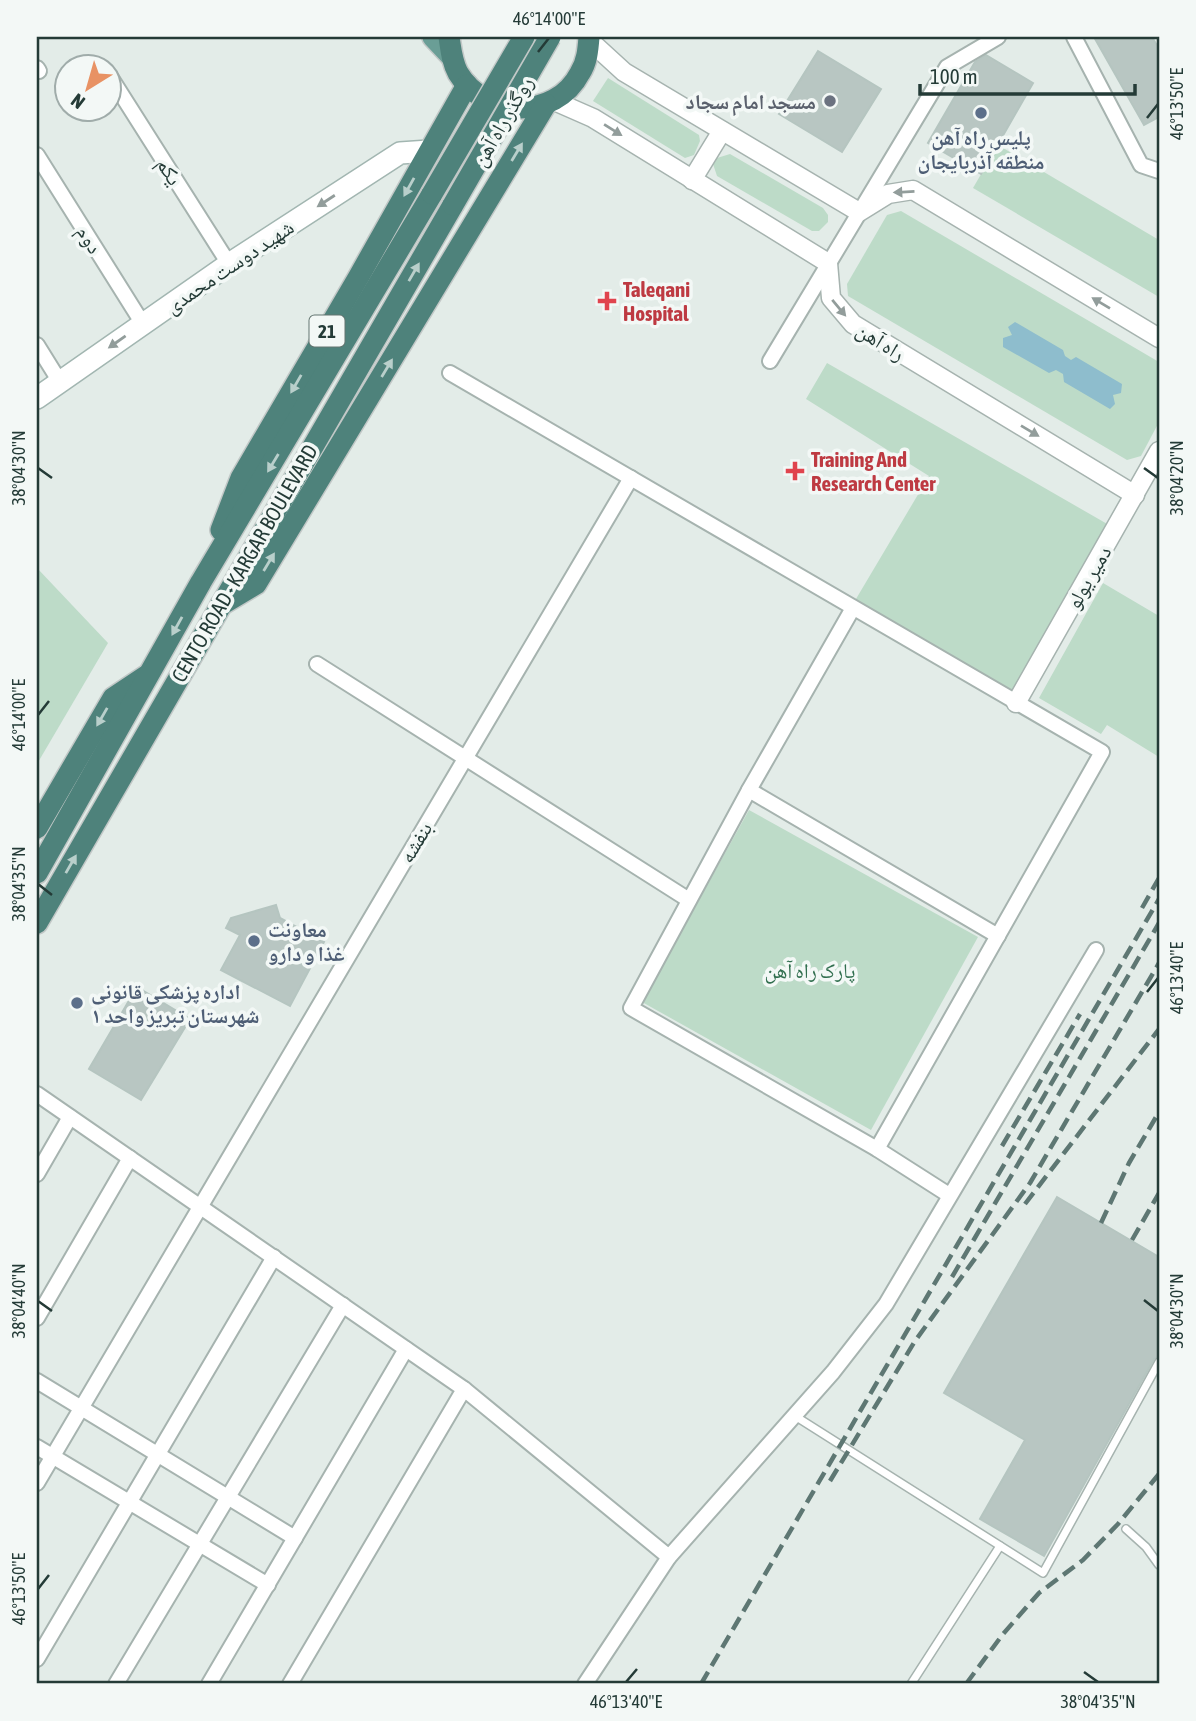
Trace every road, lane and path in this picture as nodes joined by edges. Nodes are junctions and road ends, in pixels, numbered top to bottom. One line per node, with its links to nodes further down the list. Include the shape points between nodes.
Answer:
1 (433, 37): 7 (main road)
2 (524, 37): 16 (highway, روگذر راه آهن / 21, bridge)
3 (550, 37): 17 (highway, روگذر راه آهن / 21, bridge)
4 (998, 37): 19 (street, via 947,66)
5 (1073, 37): 14 (street, via 1142,165)
6 (589, 38): 10 (highway, via 580,75); 11 (street, via 624,72)
7 (450, 47): 8 (highway, via 457,72)
8 (467, 85): 10 (highway, via 483,99 503,107 525,109); 12 (highway, 21)
9 (122, 95): 21 (street, یکم)
10 (549, 102): 15 (street, one-way to 15, via 593,118); 18 (highway, one-way to 10)
11 (722, 131): 15 (street); 19 (street)
12 (429, 151): 18 (highway, via 443,151 480,174 487,194); 21 (main road, شهید دوست محمدی, one-way to 21, via 400,153); 32 (highway, 21, one-way to 32, via 241,478)
13 (37, 155): 22 (street, دوم)
14 (1159, 171)
15 (692, 180): 20 (street)
16 (432, 194): 32 (highway, CENTO ROAD - KARGAR BOULEVARD / 21, one-way to 32)
17 (453, 205): 33 (highway, CENTO ROAD - KARGAR BOULEVARD / 21, one-way to 17)
18 (485, 207): 33 (highway, one-way to 18, via 256,584)
19 (859, 212): 20 (street); 23 (street, one-way to 19, via 913,190 888,194)
20 (828, 263): 25 (street); 31 (street, راه آهن, one-way to 31, via 831,298 853,324)
21 (229, 264): 22 (main road, شهید دوست محمدی)
22 (143, 324): 27 (main road, شهید دوست محمدی, one-way to 27)
23 (1159, 338)
24 (37, 345): 27 (street)
25 (770, 361)
26 (450, 373): 30 (street)
27 (60, 382): 28 (main road, شهید دوست محمدی)
28 (37, 398)
29 (1159, 451): 31 (street, دمیر یولو)
30 (631, 478): 34 (street); 38 (street, بنفشه)
31 (1135, 495): 37 (street, دمیر یولو)
32 (201, 582): 36 (highway, CENTO ROAD - KARGAR BOULEVARD / 21, one-way to 36)
33 (219, 606): 43 (highway, CENTO ROAD - KARGAR BOULEVARD / 21, one-way to 33)
34 (853, 608): 37 (street); 39 (street)
35 (317, 664): 38 (street)
36 (151, 673): 40 (highway, one-way to 40, via 113,698); 41 (highway, CENTO ROAD - KARGAR BOULEVARD / 21)
37 (1016, 702): 44 (street, via 1102,752)
38 (465, 758): 42 (street); 52 (street, بنفشه)
39 (749, 790): 42 (street); 44 (street)
40 (37, 828)
41 (37, 873)
42 (690, 900): 48 (street, via 632,1008)
43 (37, 923)
44 (998, 936): 48 (street)
45 (1096, 950): 51 (street)
46 (37, 1094): 47 (street)
47 (70, 1117): 49 (street); 50 (street)
48 (877, 1149): 51 (street)
49 (130, 1158): 52 (street); 55 (street)
50 (37, 1174)
51 (950, 1195): 61 (street, via 886,1304)
52 (199, 1206): 53 (street); 60 (street, بنفشه)
53 (274, 1258): 54 (street); 63 (street)
54 (343, 1305): 56 (street); 66 (street)
55 (37, 1318)
56 (406, 1349): 59 (street); 69 (street)
57 (1159, 1362): 71 (lane, via 1043,1573)
58 (37, 1381): 60 (street)
59 (464, 1389): 72 (street); 78 (street)
60 (80, 1407): 63 (street); 64 (street, بنفشه)
61 (795, 1416): 71 (lane); 72 (street)
62 (37, 1447): 64 (street)
63 (158, 1455): 66 (street); 67 (street)
64 (52, 1456): 65 (street, بنفشه); 67 (street)
65 (37, 1483)
66 (228, 1497): 69 (street); 70 (street)
67 (130, 1502): 70 (street); 75 (street)
68 (1126, 1529): 73 (lane)
69 (296, 1538): 74 (street)
70 (199, 1544): 74 (street); 76 (street)
71 (1000, 1546): 80 (lane)
72 (669, 1557): 79 (street)
73 (1159, 1565)
74 (268, 1585): 77 (street)
75 (37, 1660)
76 (116, 1684)
77 (209, 1684)
78 (290, 1684)
79 (585, 1684)
80 (911, 1684)

